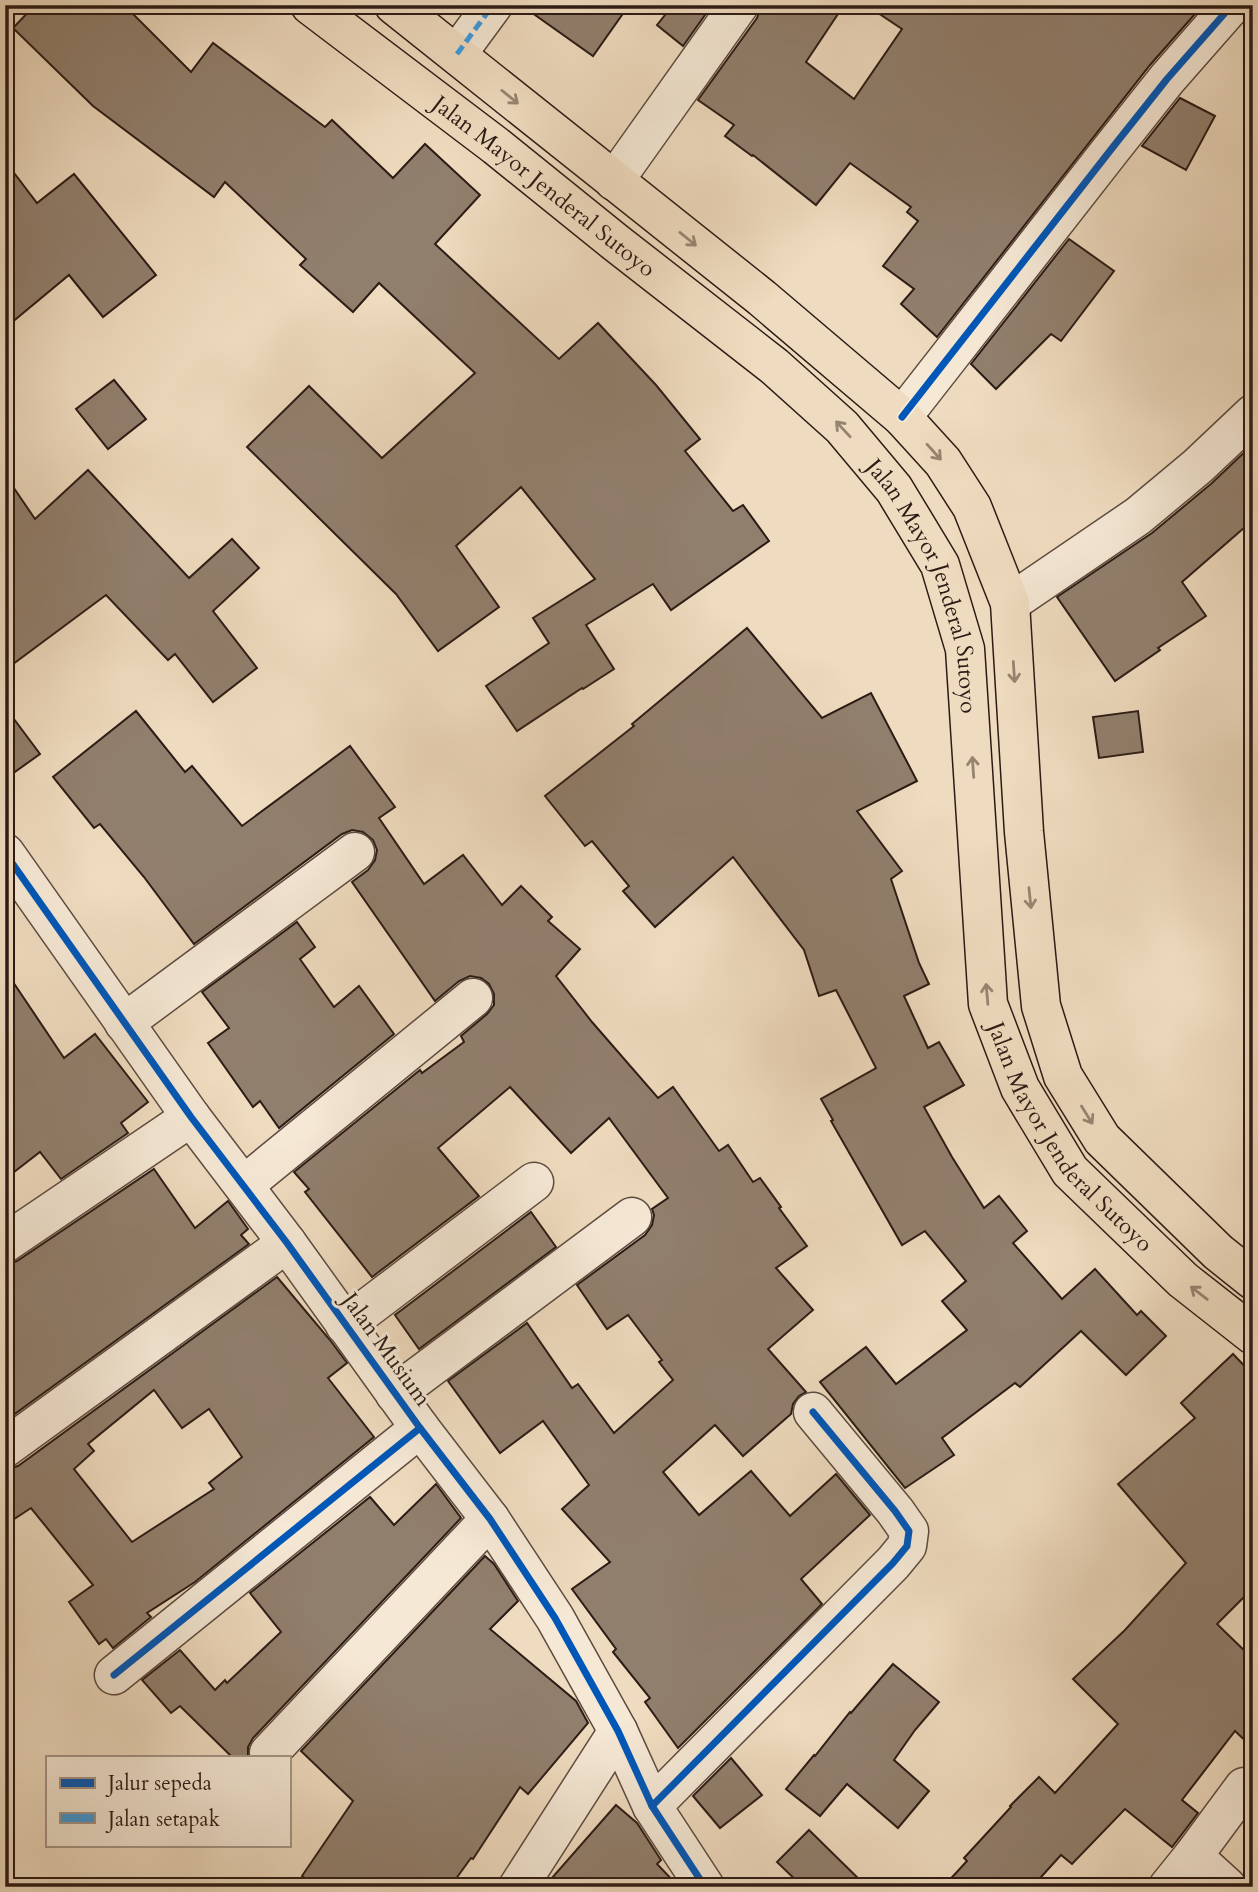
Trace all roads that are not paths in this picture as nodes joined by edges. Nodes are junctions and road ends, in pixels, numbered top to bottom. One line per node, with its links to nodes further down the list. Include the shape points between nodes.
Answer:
1 (310, 5): 24 (main road, Jalan Mayor Jenderal Sutoyo, one-way to 1, via 1182,1280 1070,1171 1020,1088 988,1004 965,649 940,565 894,489 842,427 774,366)
2 (394, 5): 6 (main road, Jalan Mayor Jenderal Sutoyo)
3 (493, 5): 6 (street)
4 (739, 5): 7 (street)
5 (1232, 5): 9 (street, via 1167,79)
6 (457, 54): 7 (main road, Jalan Mayor Jenderal Sutoyo, one-way to 7)
7 (614, 181): 9 (main road, Jalan Mayor Jenderal Sutoyo, one-way to 9)
8 (1253, 414): 10 (street, via 1138,516)
9 (902, 417): 10 (main road, Jalan Mayor Jenderal Sutoyo, one-way to 10, via 943,462 972,507)
10 (1010, 603): 22 (main road, Jalan Mayor Jenderal Sutoyo, one-way to 22, via 1024,832 1041,1006 1063,1076 1102,1139)
11 (355, 852): 15 (street)
12 (5, 853): 13 (street, Jalan Musium)
13 (17, 897): 15 (street, Jalan Musium)
14 (473, 998): 18 (street)
15 (124, 1023): 16 (street, Jalan Musium)
16 (191, 1116): 18 (street, Jalan Musium); 20 (street)
17 (534, 1182): 23 (street)
18 (244, 1185): 21 (street, Jalan Musium)
19 (632, 1217): 25 (street)
20 (5, 1243)
21 (287, 1243): 23 (street, Jalan Musium); 28 (street)
22 (1253, 1280)
23 (345, 1325): 25 (street, Jalan Musium)
24 (1253, 1335)
25 (395, 1394): 27 (street, Jalan Musium)
26 (813, 1412): 34 (street, via 895,1511 909,1531 907,1546)
27 (420, 1428): 29 (street, Jalan Musium); 30 (street)
28 (5, 1448)
29 (490, 1518): 31 (street, Jalan Musium, via 555,1618); 32 (street)
30 (114, 1675)
31 (618, 1731): 34 (street, Jalan Musium); 36 (street)
32 (269, 1753)
33 (1244, 1787): 35 (street)
34 (652, 1806): 37 (street, Jalan Musium)
35 (1193, 1856): 38 (street); 39 (street)
36 (518, 1887)
37 (705, 1887)
38 (1168, 1887)
39 (1227, 1887)

